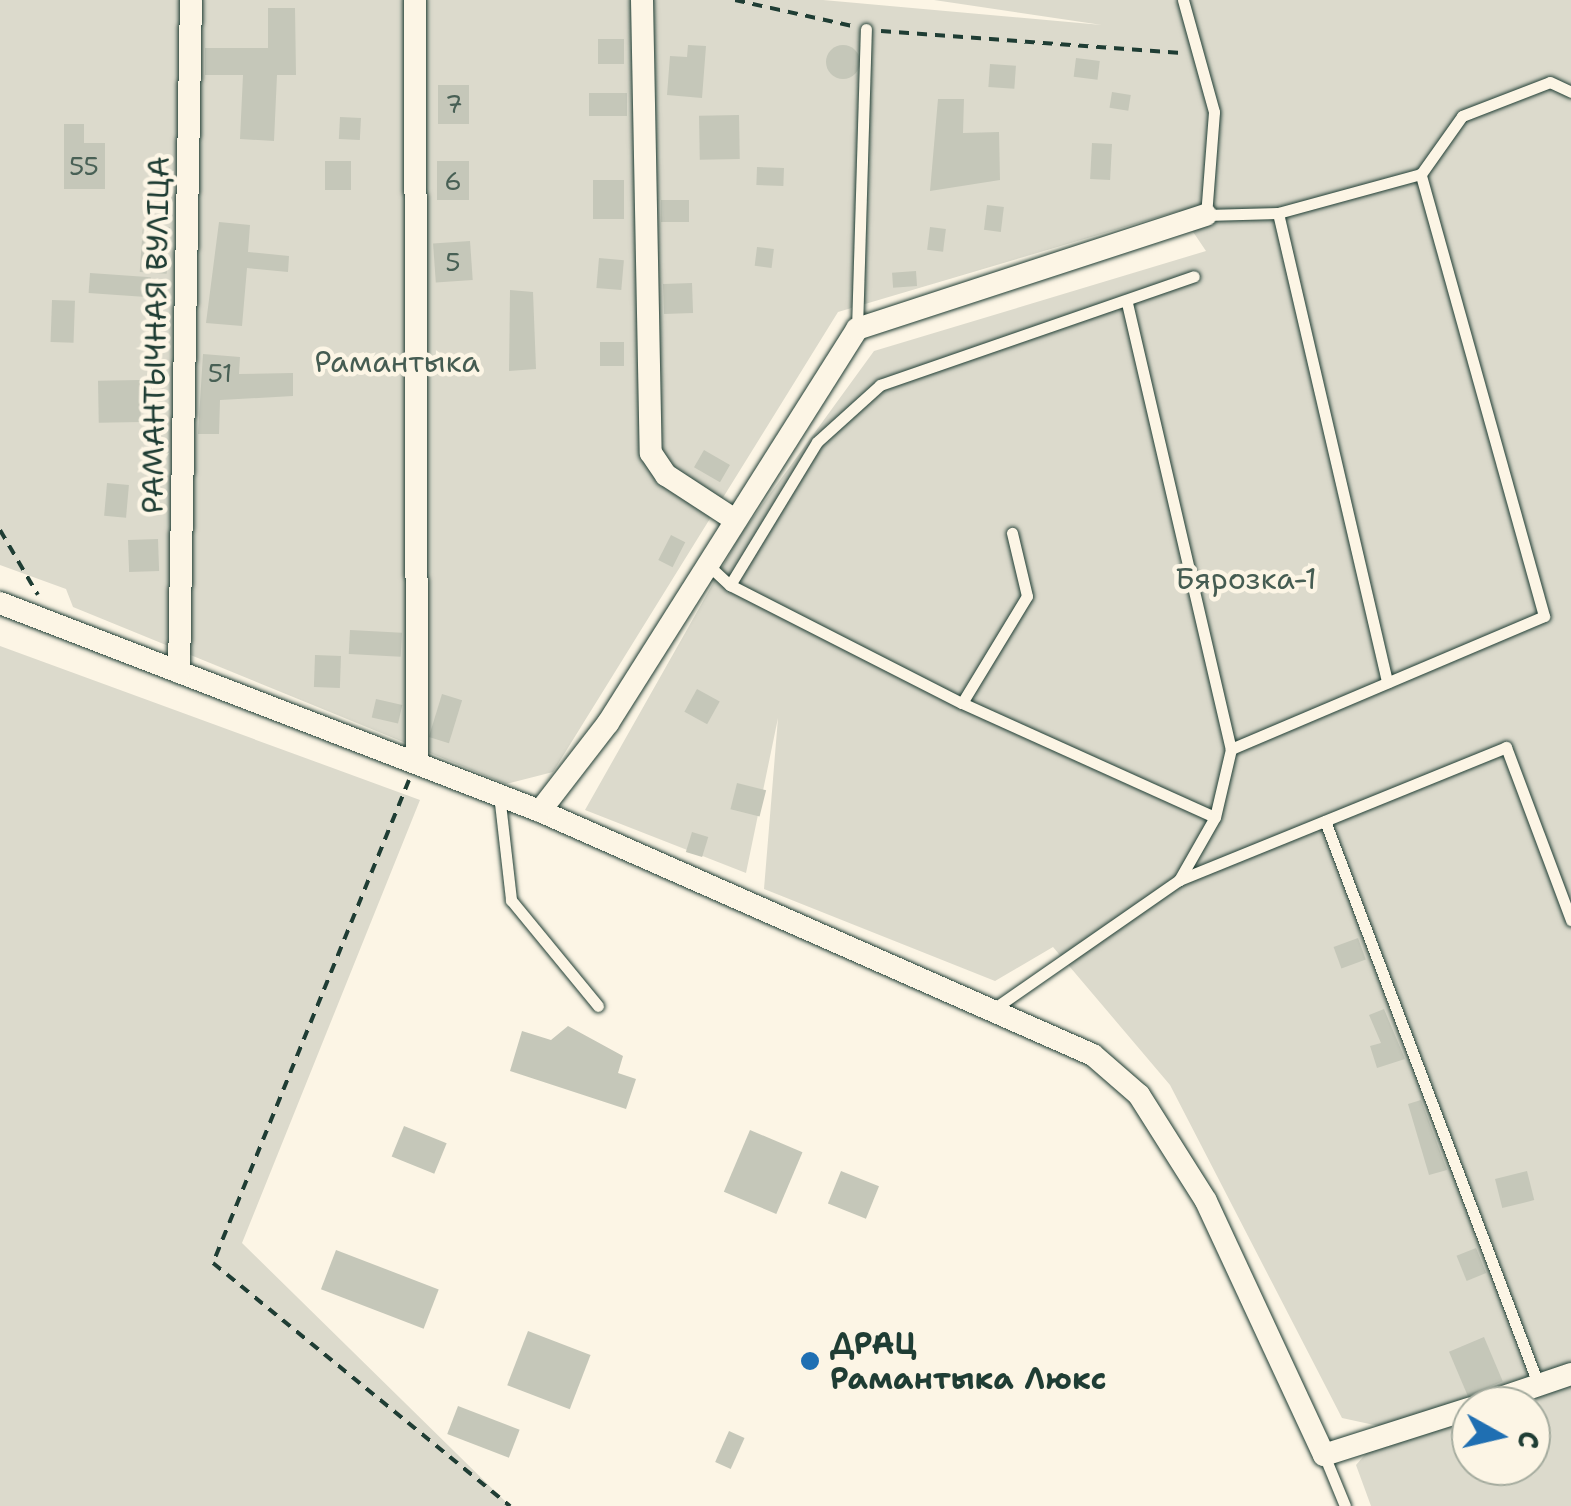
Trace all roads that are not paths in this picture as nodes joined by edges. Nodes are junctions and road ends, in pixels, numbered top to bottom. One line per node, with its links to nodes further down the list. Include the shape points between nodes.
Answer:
1 (191, 0): 18 (street, РАМАНТЫЧНАЯ ВУЛІЦА)
2 (416, 0): 22 (street)
3 (642, 0): 13 (street, via 651,453 666,475)
4 (1183, 0): 9 (lane, via 1214,112)
5 (866, 29): 12 (lane)
6 (1571, 92): 7 (lane, via 1550,82 1462,116)
7 (1421, 174): 8 (lane); 19 (lane, via 1544,616)
8 (1278, 213): 9 (lane); 19 (lane)
9 (1206, 216): 12 (street)
10 (1194, 276): 11 (lane)
11 (1128, 304): 16 (lane, via 880,385 817,442); 21 (lane)
12 (857, 329): 13 (street)
13 (732, 518): 15 (street)
14 (1012, 532): 20 (lane, via 1027,596)
15 (706, 563): 16 (lane); 24 (street, via 608,723)
16 (730, 585): 20 (lane)
17 (0, 602): 18 (street)
18 (179, 672): 22 (street)
19 (1387, 683): 21 (lane)
20 (962, 703): 25 (lane)
21 (1230, 750): 25 (lane)
22 (416, 762): 23 (street)
23 (498, 794): 24 (street); 29 (lane, via 512,900)
24 (540, 811): 30 (street)
25 (1215, 817): 27 (lane)
26 (1325, 821): 27 (lane); 28 (lane, via 1506,746); 32 (lane)
27 (1180, 880): 30 (lane)
28 (1571, 920)
29 (598, 1006)
30 (988, 1012): 34 (street, via 1093,1055 1140,1095 1206,1201)
31 (1571, 1374): 32 (street)
32 (1539, 1386)
33 (1451, 1414): 34 (street)
34 (1324, 1455): 35 (lane)
35 (1345, 1506)

